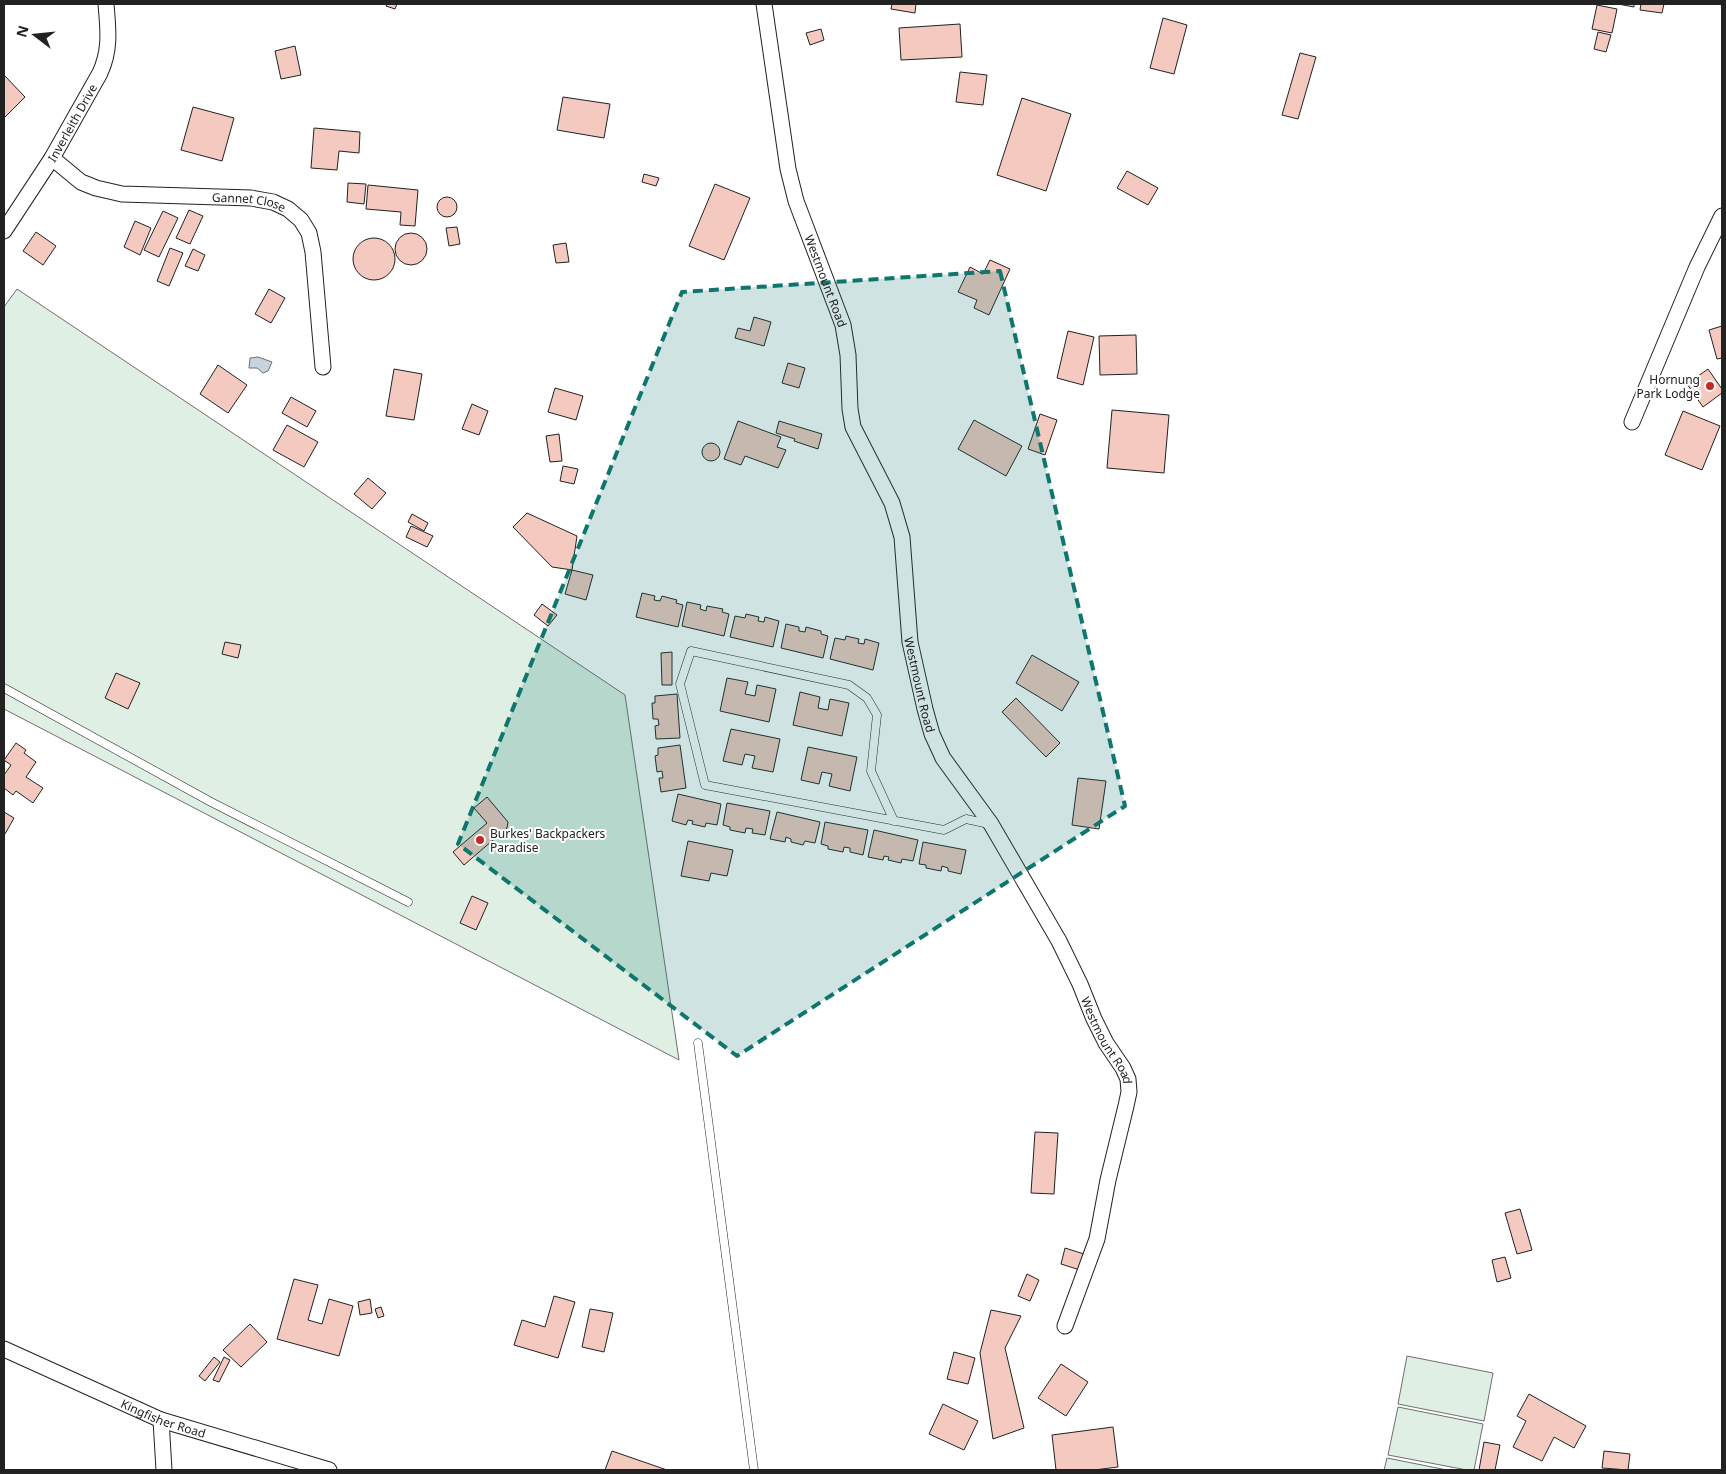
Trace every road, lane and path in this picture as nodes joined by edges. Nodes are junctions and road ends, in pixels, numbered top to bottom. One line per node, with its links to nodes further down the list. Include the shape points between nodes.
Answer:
1 (106, 4): 3 (street, Inverleith Drive, via 106,58)
2 (764, 4): 10 (street, Westmount Road, via 788,169 796,201 843,325 853,427 892,503 902,537 910,642 925,709 943,758)
3 (52, 158): 5 (street, Inverleith Drive); 6 (street, Gannet Close, via 81,182 122,194 251,198 288,208 301,220 309,234 313,252)
4 (1722, 216): 7 (street)
5 (4, 231)
6 (323, 367)
7 (1632, 422)
8 (4, 688): 11 (lane, via 211,802)
9 (894, 821): 9 (lane, via 705,785 680,684 692,651 849,685 867,698 877,715 871,771); 10 (lane, via 944,830 966,819)
10 (990, 824): 13 (street, Westmount Road, via 1059,941 1106,1043 1128,1079 1129,1092 1097,1238)
11 (408, 902)
12 (698, 1044): 18 (lane)
13 (1065, 1326)
14 (4, 1349): 15 (street, Kingfisher Road)
15 (161, 1420): 16 (street); 17 (street, Kingfisher Road)
16 (164, 1470)
17 (329, 1470)
18 (754, 1470)

